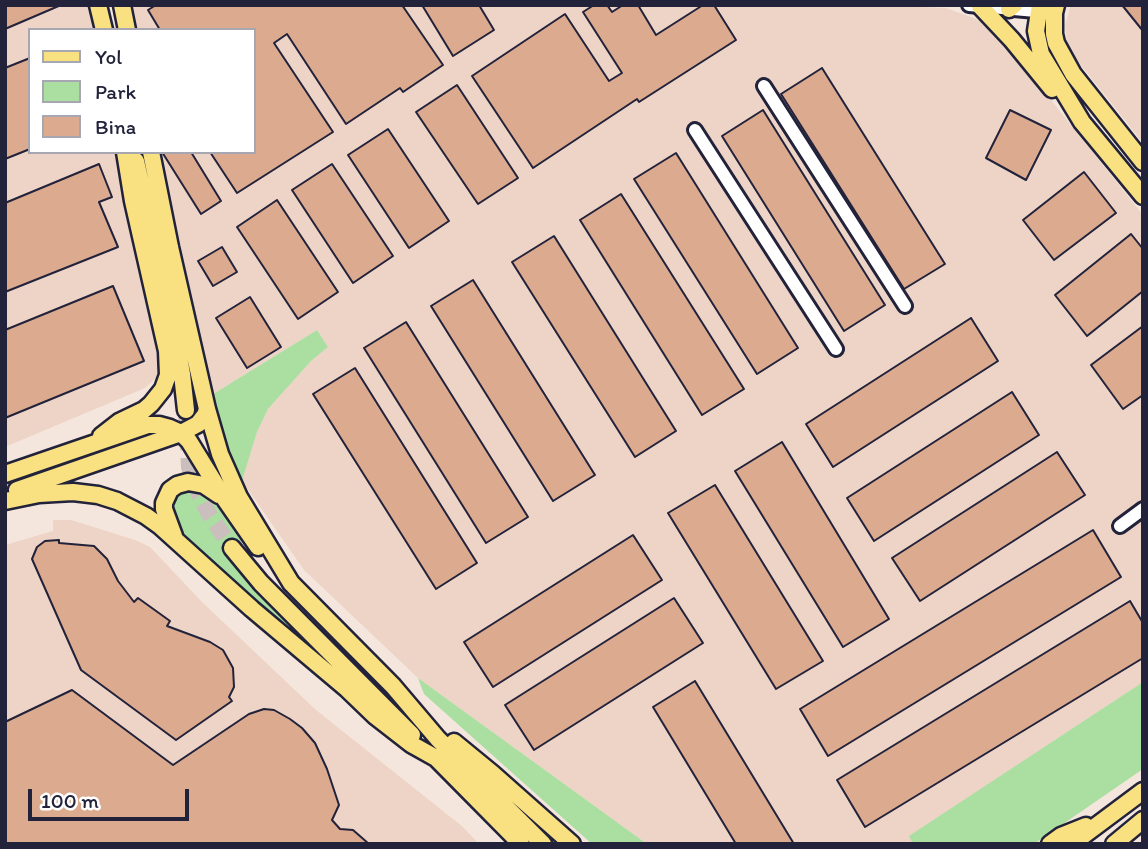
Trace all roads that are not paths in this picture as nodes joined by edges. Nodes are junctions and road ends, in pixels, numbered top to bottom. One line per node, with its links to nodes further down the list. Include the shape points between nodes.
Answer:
1 (99, 5): 6 (main road)
2 (122, 5): 7 (main road)
3 (975, 6): 4 (street); 9 (main road, via 1012,40)
4 (1012, 7): 5 (street)
5 (1047, 9): 9 (main road, via 1036,32 1041,54); 14 (main road, via 1056,43 1073,74)
6 (104, 28)
7 (127, 28)
8 (764, 86): 16 (street)
9 (1082, 122): 15 (main road)
10 (695, 130): 17 (street)
11 (125, 154): 21 (main road, via 167,351 167,375 151,404)
12 (133, 154): 19 (main road, via 174,330)
13 (151, 154): 18 (main road)
14 (1143, 162)
15 (1143, 196)
16 (905, 306)
17 (836, 349)
18 (207, 409): 20 (main road, via 198,424); 30 (main road, via 227,473)
19 (186, 410)
20 (181, 433): 21 (main road, via 148,425); 23 (main road); 24 (main road)
21 (91, 445): 22 (main road)
22 (5, 474)
23 (5, 494)
24 (224, 498): 28 (main road, via 199,483 188,482 170,490 164,509); 30 (main road, via 258,548)
25 (5, 500): 28 (main road, via 54,492 98,495 146,516)
26 (1143, 509): 27 (street)
27 (1120, 526)
28 (180, 545): 32 (main road, via 382,721)
29 (232, 548): 32 (main road, via 261,583)
30 (291, 583): 31 (main road)
31 (405, 700): 38 (main road); 39 (main road)
32 (436, 758): 36 (main road, via 457,791); 37 (main road)
33 (1142, 791): 34 (main road)
34 (1107, 817): 40 (main road); 41 (main road)
35 (1143, 820): 42 (main road)
36 (506, 844)
37 (521, 844)
38 (543, 844)
39 (572, 844)
40 (1050, 844)
41 (1072, 844)
42 (1114, 844)

